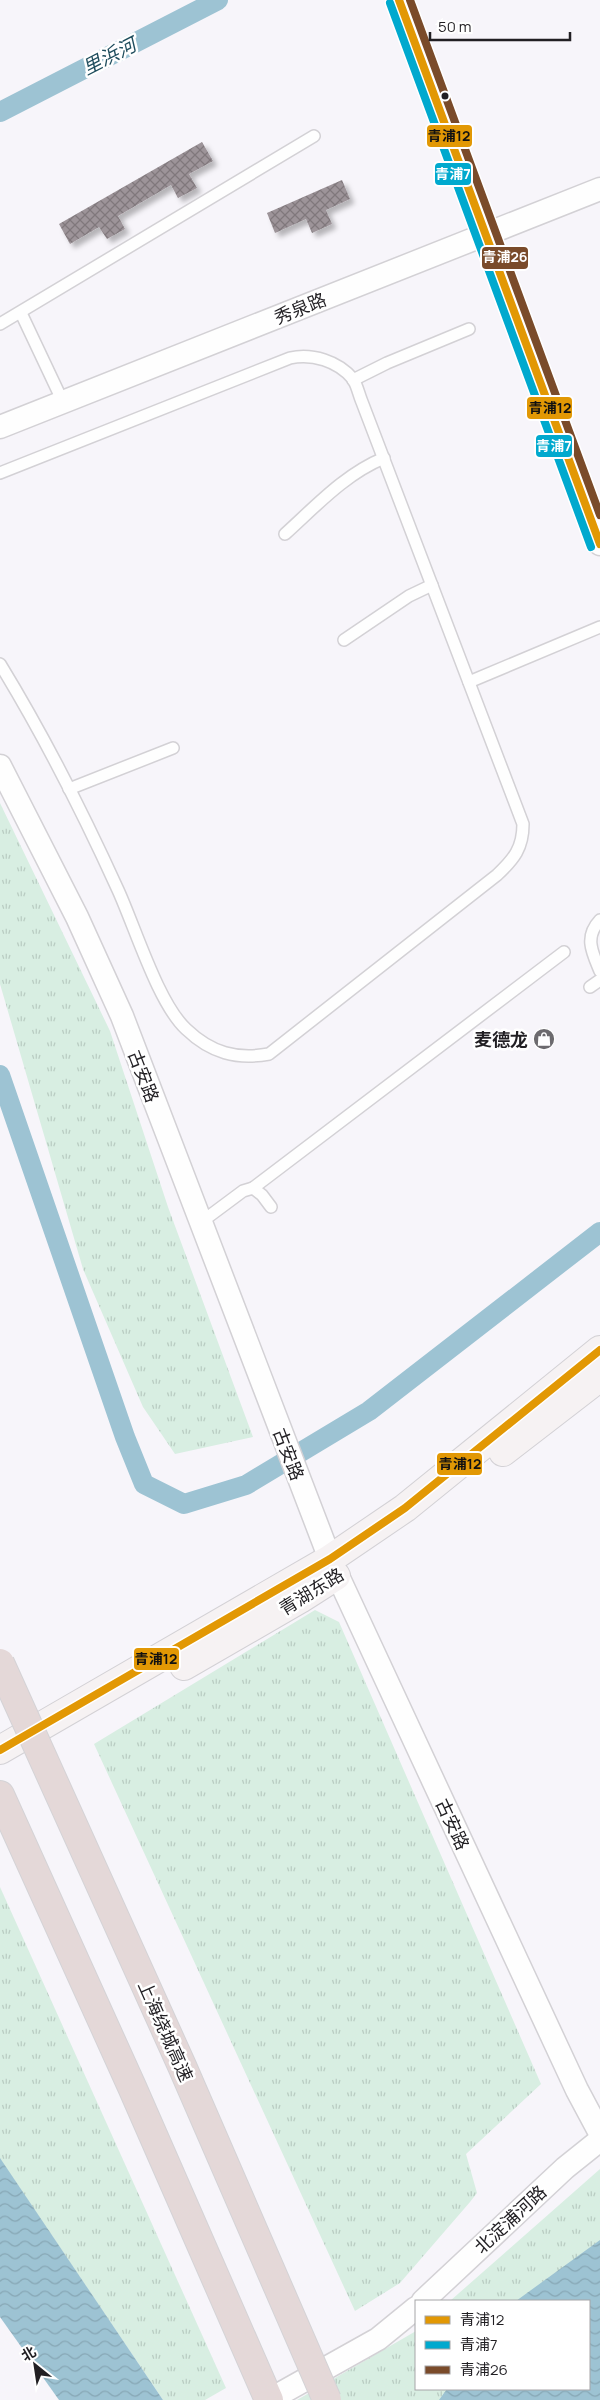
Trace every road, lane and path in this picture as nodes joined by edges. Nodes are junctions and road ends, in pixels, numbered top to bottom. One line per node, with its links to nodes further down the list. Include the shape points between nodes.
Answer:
1 (399, 0): 4 (street)
2 (314, 136): 5 (lane)
3 (600, 190): 4 (street, 秀泉路)
4 (484, 235): 9 (street, 秀泉路); 14 (street)
5 (21, 313): 6 (lane); 9 (lane)
6 (0, 324)
7 (469, 329): 8 (lane)
8 (353, 380): 11 (lane); 12 (lane, via 321,358 304,355 290,358)
9 (63, 402): 10 (street, 秀泉路)
10 (0, 427)
11 (384, 458): 13 (lane, via 348,477); 15 (lane)
12 (0, 473)
13 (285, 534)
14 (600, 544)
15 (432, 585): 17 (lane, via 409,596); 19 (lane)
16 (600, 627): 19 (lane)
17 (344, 640)
18 (0, 664): 22 (lane)
19 (469, 682): 22 (lane, via 523,824 523,838 516,857 269,1054 249,1058 227,1055 185,1029 154,976 116,884)
20 (173, 748): 22 (lane)
21 (0, 766): 28 (street, 古安路, via 77,917 122,1016)
22 (69, 789)
23 (600, 920): 25 (lane, via 590,936)
24 (564, 952): 26 (lane)
25 (600, 971)
26 (253, 1188): 27 (lane); 28 (lane)
27 (271, 1208)
28 (200, 1223): 31 (street, 古安路)
29 (600, 1350): 31 (main road, 青湖东路)
30 (600, 1377): 31 (main road, 青湖东路, via 395,1536)
31 (333, 1567): 33 (main road, 青湖东路); 34 (main road, 青湖东路, via 300,1599); 36 (street, 古安路)
32 (0, 1663): 41 (highway, 上海绕城高速, bridge, via 182,2066)
33 (0, 1750)
34 (0, 1771)
35 (0, 1795): 40 (highway)
36 (600, 2133)
37 (600, 2140): 38 (street, 北淀浦河路, via 565,2168)
38 (424, 2300)
39 (415, 2309): 40 (street, via 378,2339)
40 (269, 2400)
41 (327, 2400)

